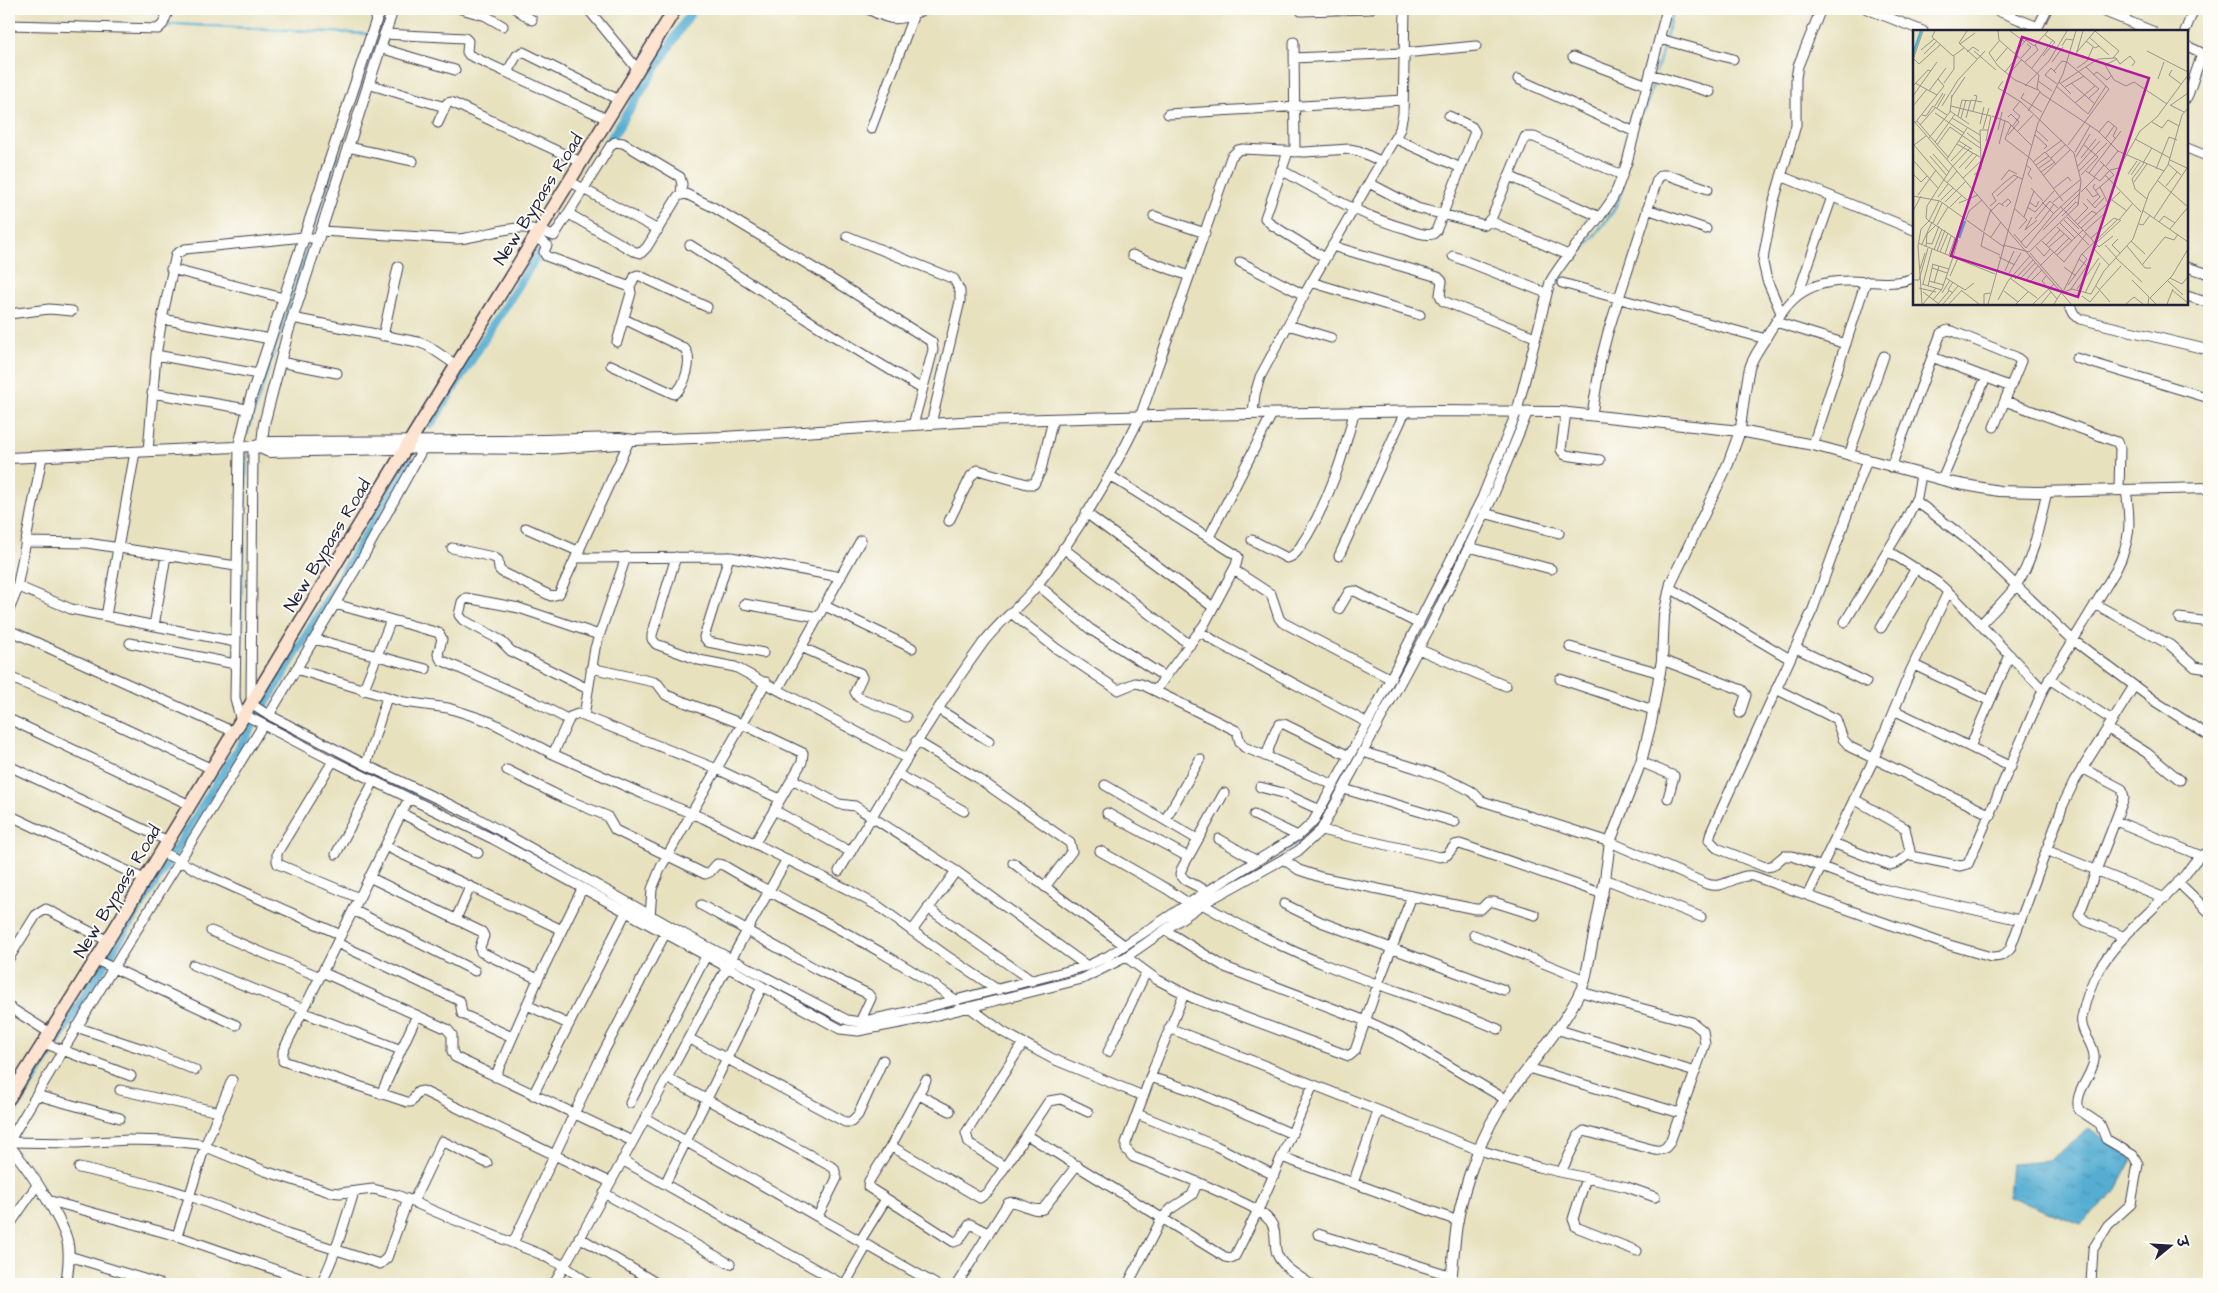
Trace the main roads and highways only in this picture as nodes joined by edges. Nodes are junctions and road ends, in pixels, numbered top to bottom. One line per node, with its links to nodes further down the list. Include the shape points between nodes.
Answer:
1 (675, 9): 2 (main road, New Bypass Road, via 581,162 578,186 456,365 408,445 261,710 212,769 190,805 171,853 144,880 108,941 106,964 53,1044)
2 (9, 1098)

